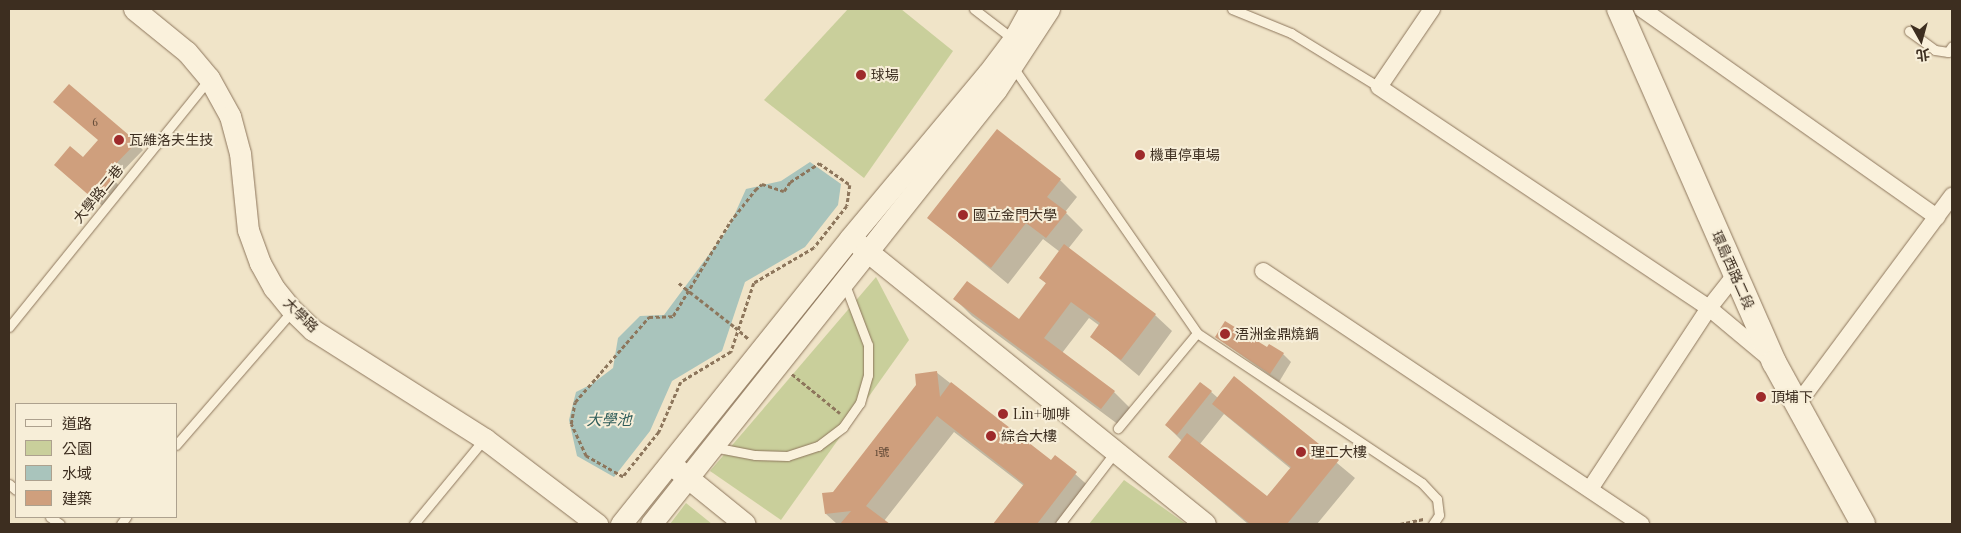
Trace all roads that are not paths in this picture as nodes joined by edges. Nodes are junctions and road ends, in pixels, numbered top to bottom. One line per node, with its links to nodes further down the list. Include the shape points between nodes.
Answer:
1 (134, 9): 13 (street, 大學路, via 166,33)
2 (974, 9): 10 (lane)
3 (1030, 9): 10 (street)
4 (1049, 9): 12 (street)
5 (1232, 9): 14 (lane, via 1290,33)
6 (1432, 9): 14 (street)
7 (1619, 9): 20 (main road, 環島西路二段)
8 (1642, 9): 16 (street)
9 (1909, 32): 11 (lane, via 1935,50 1948,52)
10 (1014, 40): 17 (street)
11 (1952, 46)
12 (1013, 67): 18 (street); 25 (lane)
13 (210, 78): 23 (street, 大學路, via 230,116 240,153 248,230 260,263); 24 (lane, 大學路二巷)
14 (1379, 87): 22 (street)
15 (1952, 196): 16 (street)
16 (1937, 217): 27 (street)
17 (850, 238): 18 (street); 33 (street)
18 (868, 252): 21 (street); 32 (street)
19 (1263, 270): 35 (street)
20 (1735, 275): 22 (street); 26 (main road, 環島西路二段)
21 (844, 282): 31 (street); 31 (lane, via 868,346 868,375 860,403 844,427 818,446 787,456 755,455)
22 (1709, 308): 26 (street); 35 (street)
23 (292, 310): 29 (street, 大學路, via 313,330); 30 (lane)
24 (9, 327)
25 (1197, 333): 28 (lane); 43 (lane, via 1422,482 1437,499 1439,515)
26 (1774, 362): 27 (main road, 環島西路二段)
27 (1796, 406): 45 (main road, 環島西路二段)
28 (1118, 428)
29 (484, 439): 36 (lane); 37 (street, 大學路)
30 (178, 443)
31 (713, 447): 34 (street)
32 (1115, 452): 41 (lane); 42 (street)
33 (671, 464): 34 (street); 38 (street)
34 (688, 478): 39 (street); 40 (street)
35 (1590, 489): 44 (street)
36 (414, 524)
37 (597, 524)
38 (621, 524)
39 (651, 524)
40 (745, 524)
41 (1060, 524)
42 (1205, 524)
43 (1433, 524)
44 (1641, 524)
45 (1862, 524)

